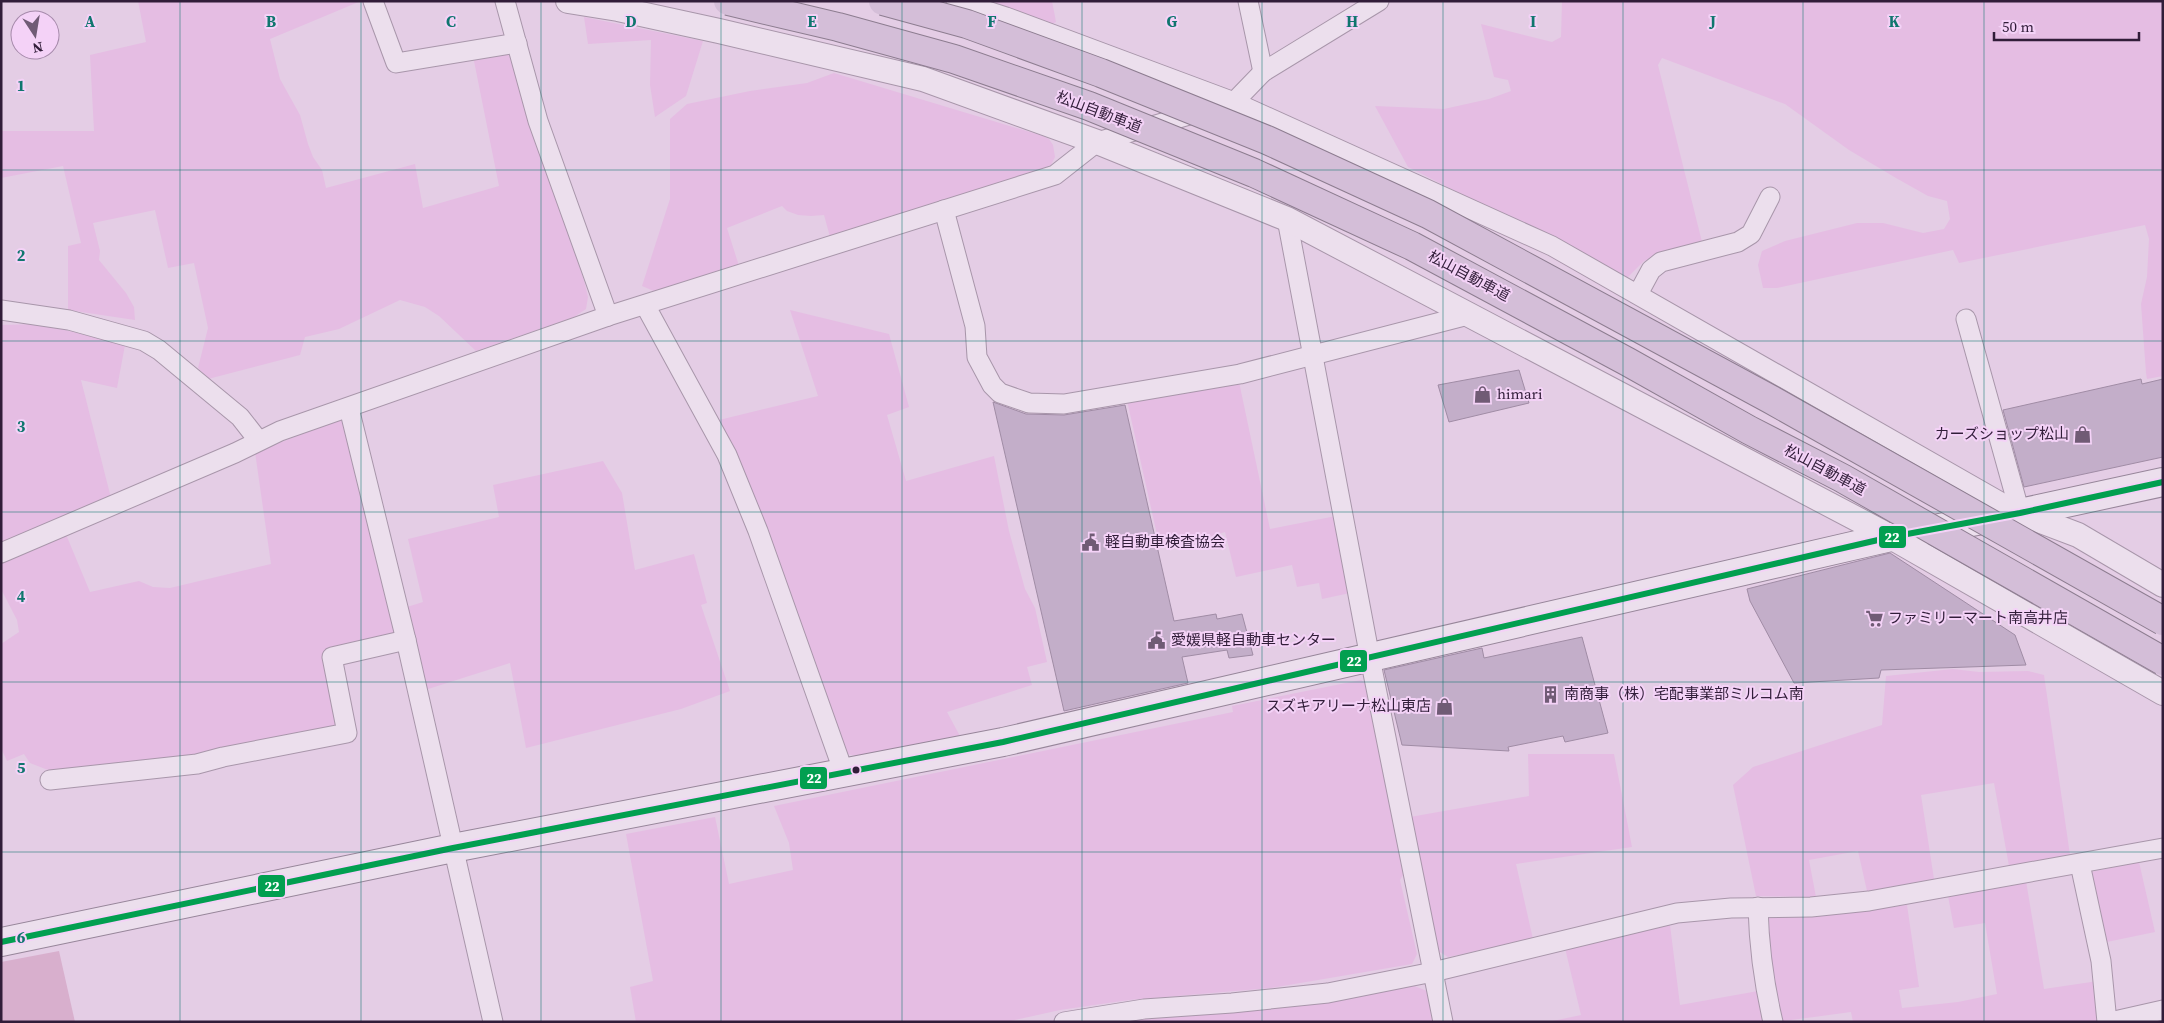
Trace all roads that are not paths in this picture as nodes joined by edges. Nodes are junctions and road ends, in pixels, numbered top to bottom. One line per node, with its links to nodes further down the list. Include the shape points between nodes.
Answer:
1 (373, 1): 9 (street, via 396,63)
2 (505, 1): 9 (street)
3 (568, 1): 12 (street, via 719,31 923,79)
4 (728, 1): 33 (highway, 松山自動車道, bridge, via 954,59 1089,106 1254,173 1412,246 1842,478)
5 (883, 1): 30 (highway, bridge, via 966,24 1101,72 1267,140 1428,214 1770,399)
6 (956, 1): 11 (street)
7 (1248, 1): 10 (street)
8 (1379, 1): 10 (street)
9 (517, 43): 20 (street, via 538,121)
10 (1263, 72): 11 (street)
11 (1234, 102): 12 (street); 16 (street, via 1552,246)
12 (1097, 142): 14 (street, via 1055,175); 15 (street)
13 (1770, 197): 16 (street, via 1751,234 1738,242 1662,262 1651,270)
14 (944, 210): 17 (street); 22 (street, via 975,326 978,357 992,385 1000,392 1029,403 1064,404 1240,374)
15 (1287, 219): 19 (street); 22 (street)
16 (1638, 294): 26 (street)
17 (645, 305): 20 (street); 35 (street, via 726,455 758,531)
18 (1, 310): 24 (street, via 69,320 144,340 240,417)
19 (1468, 315): 22 (street); 27 (street)
20 (608, 316): 23 (street)
21 (1966, 319): 26 (street)
22 (1312, 355): 32 (street)
23 (349, 408): 24 (street); 31 (street)
24 (258, 440): 28 (street, via 235,453)
25 (2163, 482): 26 (main road)
26 (2020, 513): 27 (main road); 29 (street, via 2078,535)
27 (1892, 537): 32 (main road); 34 (street)
28 (1, 553)
29 (2163, 585)
30 (2163, 621)
31 (406, 640): 36 (street, via 332,657 347,733 198,764); 37 (street)
32 (1370, 658): 35 (main road, via 1003,742); 42 (street)
33 (2163, 661)
34 (2163, 693)
35 (844, 773): 37 (main road)
36 (50, 780)
37 (453, 848): 41 (main road); 44 (street)
38 (2163, 848): 39 (street)
39 (2080, 864): 40 (street, via 1869,901); 48 (street, via 2101,961)
40 (1758, 908): 42 (street, via 1677,913); 47 (street, via 1764,983)
41 (1, 942)
42 (1433, 972): 45 (street, via 1328,993 1144,1009); 46 (street)
43 (2163, 1010): 48 (street)
44 (493, 1022)
45 (1064, 1022)
46 (1442, 1022)
47 (1773, 1022)
48 (2108, 1022)

